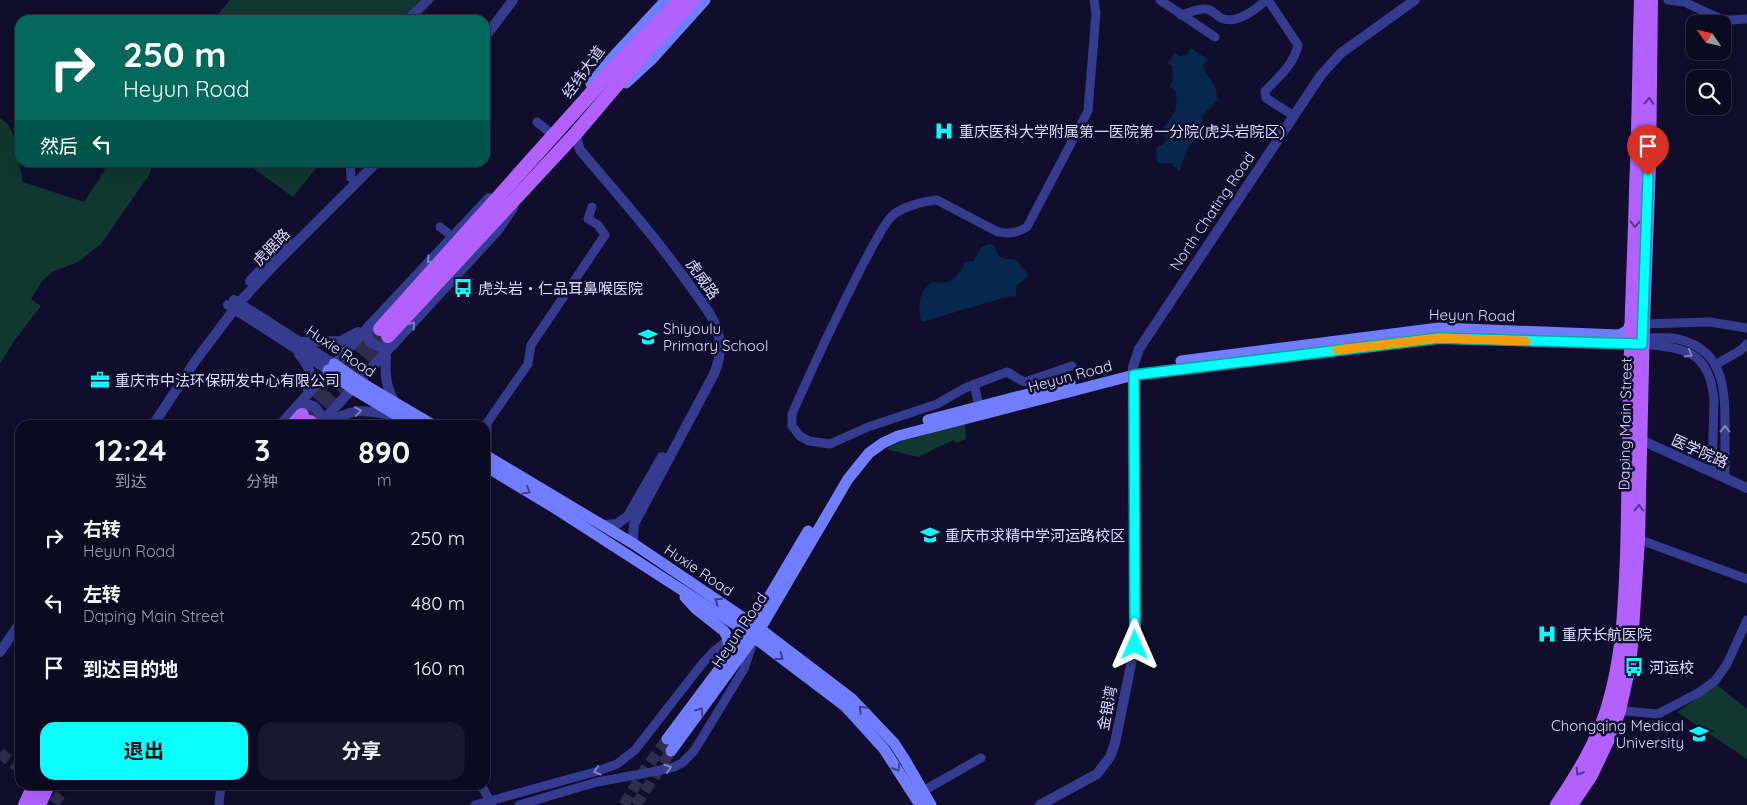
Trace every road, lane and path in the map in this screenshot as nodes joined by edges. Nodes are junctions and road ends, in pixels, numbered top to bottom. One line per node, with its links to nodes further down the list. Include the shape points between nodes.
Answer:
1 (428, 0): 16 (street)
2 (506, 0): 20 (street)
3 (514, 0): 21 (street)
4 (666, 0): 25 (main road, 经纬大道, via 613,56)
5 (681, 0): 25 (main road)
6 (693, 0): 23 (main road)
7 (706, 0): 23 (main road, via 651,60)
8 (1094, 0): 53 (street, via 1096,12 1088,111 1027,227 1009,234 998,232 937,200 899,211 891,217 837,314 790,422 800,436 809,441 830,444 868,427 937,404)
9 (1160, 0): 17 (street)
10 (1267, 0): 17 (street, via 1252,13 1230,21 1204,8); 24 (street, via 1298,45 1283,74 1265,91 1266,98)
11 (1414, 0): 24 (street, North Chating Road, via 1341,53 1321,75)
12 (1641, 0): 41 (main road, Daping Main Street, one-way to 41, via 1636,188)
13 (1651, 0): 18 (main road, Daping Main Street)
14 (1656, 0): 18 (street)
15 (1668, 0): 19 (street, via 1684,2 1721,18)
16 (412, 15)
17 (1181, 15): 22 (street)
18 (1650, 18): 41 (main road, Daping Main Street, one-way to 18, via 1649,165)
19 (1747, 19)
20 (490, 21)
21 (490, 31)
22 (1215, 37)
23 (598, 107): 27 (main road)
24 (1294, 116): 52 (street, North Chating Road, via 1140,349)
25 (568, 120): 28 (main road, 经纬大道)
26 (537, 122): 28 (street)
27 (577, 132): 29 (main road); 73 (street, 虎威路, via 580,150 669,256 709,313 720,343 719,363 714,374 634,524)
28 (554, 136): 30 (main road, 经纬大道)
29 (560, 150): 40 (main road, one-way to 29); 71 (street, 虎威路, via 577,154 668,263 710,325 715,343 710,371 635,506 622,522)
30 (528, 165): 37 (street, via 491,196); 40 (main road, 经纬大道)
31 (350, 167): 34 (street)
32 (362, 167): 34 (street, 虎踞路)
33 (372, 167): 38 (street, 虎踞路)
34 (351, 178): 38 (street, 虎踞路, via 268,261)
35 (592, 207): 64 (street, via 588,218 605,235 531,345 528,364)
36 (440, 226): 37 (street)
37 (452, 236): 40 (street, one-way to 40)
38 (233, 304): 43 (street, Huxie Road); 45 (street, Huxie Road); 58 (street, 虎踞路)
39 (1747, 328): 41 (street, via 1710,322)
40 (383, 333): 43 (street, via 356,334 341,341); 47 (street); 51 (street)
41 (1638, 335): 42 (street); 42 (street, via 1648,331); 44 (main road, Heyun Road); 50 (main road, Daping Main Street); 52 (main road, Heyun Road, via 1627,331 1619,335 1439,328); 65 (main road, Daping Main Street); 68 (street, one-way to 68, via 1681,349 1696,358 1708,372 1714,401)
42 (1675, 339): 48 (street, via 1703,350)
43 (301, 342): 51 (street, Huxie Road)
44 (1601, 343): 50 (main road, via 1620,352); 52 (main road, Heyun Road, via 1439,338)
45 (290, 344): 51 (street, Huxie Road); 55 (street, via 311,372)
46 (1747, 344): 48 (street)
47 (386, 353): 54 (street); 57 (street, via 385,374)
48 (1716, 365): 69 (street, one-way to 48, via 1725,400)
49 (1072, 366): 53 (street, via 1026,382 1007,372)
50 (1630, 366): 72 (main road, Daping Main Street)
51 (331, 367): 54 (main road, Huxie Road); 55 (street)
52 (1133, 371): 56 (main road, Heyun Road); 78 (main road, Heyun Road, via 898,436 883,443 869,453 848,479); 101 (street, 金银湾, via 1135,645 1115,743 1098,774)
53 (974, 384): 56 (street)
54 (356, 385): 57 (main road, Huxie Road); 60 (street)
55 (307, 394): 59 (street)
56 (979, 406): 78 (main road, Heyun Road, via 894,430 864,448 842,474)
57 (396, 410): 61 (street, one-way to 57, via 357,410); 62 (main road, Huxie Road); 63 (main road, Huxie Road)
58 (156, 420)
59 (308, 420)
60 (309, 420)
61 (314, 420)
62 (407, 420)
63 (421, 420)
64 (489, 420)
65 (1641, 440): 68 (street, 医学院路); 72 (main road, Daping Main Street, one-way to 65)
66 (490, 461): 71 (main road, Huxie Road)
67 (490, 462): 75 (main road, Huxie Road, one-way to 75, via 553,507)
68 (1712, 472): 69 (street, 医学院路)
69 (1725, 478): 70 (street, 医学院路)
70 (1747, 488)
71 (604, 525): 73 (main road, Huxie Road)
72 (1633, 537): 74 (street); 82 (main road, Daping Main Street, via 1628,664)
73 (634, 544): 78 (main road, Huxie Road, one-way to 73)
74 (1747, 579)
75 (674, 584): 78 (main road, Huxie Road); 79 (main road, via 691,604 724,630)
76 (1747, 620): 82 (street, via 1727,664 1716,680 1698,693 1658,714)
77 (15, 630): 80 (street)
78 (753, 631): 81 (main road, Heyun Road); 85 (main road, Heyun Road, one-way to 78); 87 (street, one-way to 78, via 674,767 688,758 744,669); 92 (main road, Huxie Road, one-way to 78, via 894,743 858,705); 99 (main road, Huxie Road, one-way to 99, via 845,706 884,749)
79 (728, 640): 81 (main road); 84 (street, via 702,664)
80 (0, 652)
81 (726, 660): 83 (main road, Heyun Road)
82 (1613, 709): 102 (main road, one-way to 102, via 1580,771); 103 (main road, via 1601,756)
83 (667, 739)
84 (635, 750): 87 (street, via 623,767 625,773); 93 (street, one-way to 93, via 607,768)
85 (671, 751)
86 (981, 758): 92 (street)
87 (632, 776): 98 (street, via 597,782)
88 (32, 790): 94 (main road)
89 (46, 790): 95 (main road)
90 (220, 790): 96 (street)
91 (484, 790): 93 (street)
92 (923, 791): 100 (main road, Huxie Road)
93 (491, 803): 97 (street)
94 (25, 805)
95 (39, 805)
96 (219, 805)
97 (475, 805)
98 (519, 805)
99 (920, 805)
100 (931, 805)
101 (1040, 805)
102 (1557, 805)
103 (1571, 805)

